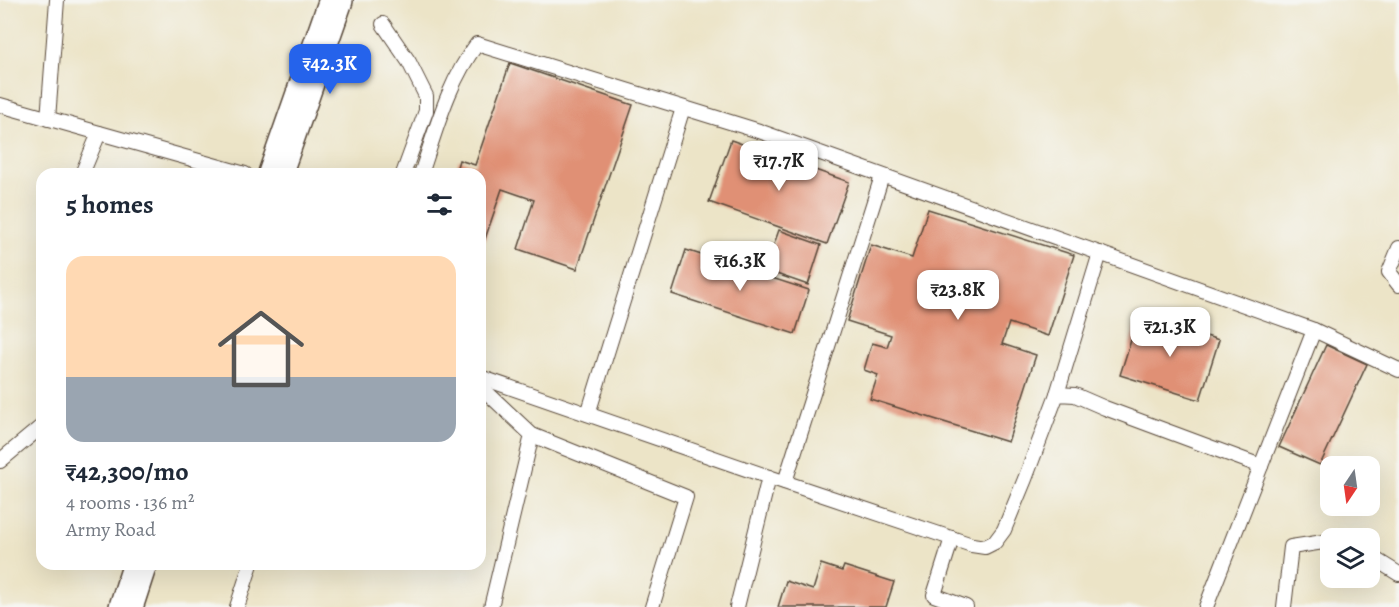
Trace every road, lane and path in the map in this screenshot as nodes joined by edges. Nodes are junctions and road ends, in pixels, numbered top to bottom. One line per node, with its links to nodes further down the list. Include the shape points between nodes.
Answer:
1 (57, 0): 6 (lane)
2 (336, 0): 10 (street)
3 (383, 24): 11 (lane, via 426,96 426,111)
4 (0, 105): 6 (lane)
5 (683, 108): 12 (lane, via 477,44 446,101); 13 (lane); 22 (lane)
6 (48, 119): 7 (lane)
7 (99, 133): 8 (lane); 9 (lane)
8 (84, 168)
9 (224, 168)
10 (277, 168)
11 (405, 168)
12 (423, 168)
13 (882, 176): 15 (lane); 28 (lane)
14 (1399, 248): 16 (lane, via 1389,272)
15 (1100, 253): 17 (lane); 21 (lane)
16 (1399, 285)
17 (1314, 330): 18 (lane); 26 (lane)
18 (1399, 370)
19 (486, 378): 22 (lane)
20 (486, 392): 24 (lane)
21 (1058, 394): 26 (lane, via 1075,395); 29 (lane, via 1004,530 985,547)
22 (588, 414): 27 (lane)
23 (36, 431): 25 (lane)
24 (532, 435): 37 (lane); 38 (lane, via 686,497)
25 (0, 461)
26 (1261, 466): 41 (lane)
27 (769, 477): 28 (lane); 39 (lane)
28 (785, 482): 29 (lane)
29 (952, 538): 40 (lane, via 934,595)
30 (1320, 543): 42 (lane, via 1291,548)
31 (1380, 562): 34 (lane)
32 (138, 570): 35 (street)
33 (248, 570): 36 (lane)
34 (1399, 574)
35 (126, 607)
36 (237, 607)
37 (491, 607)
38 (652, 607)
39 (737, 607)
40 (966, 607)
41 (1206, 607)
42 (1284, 607)

